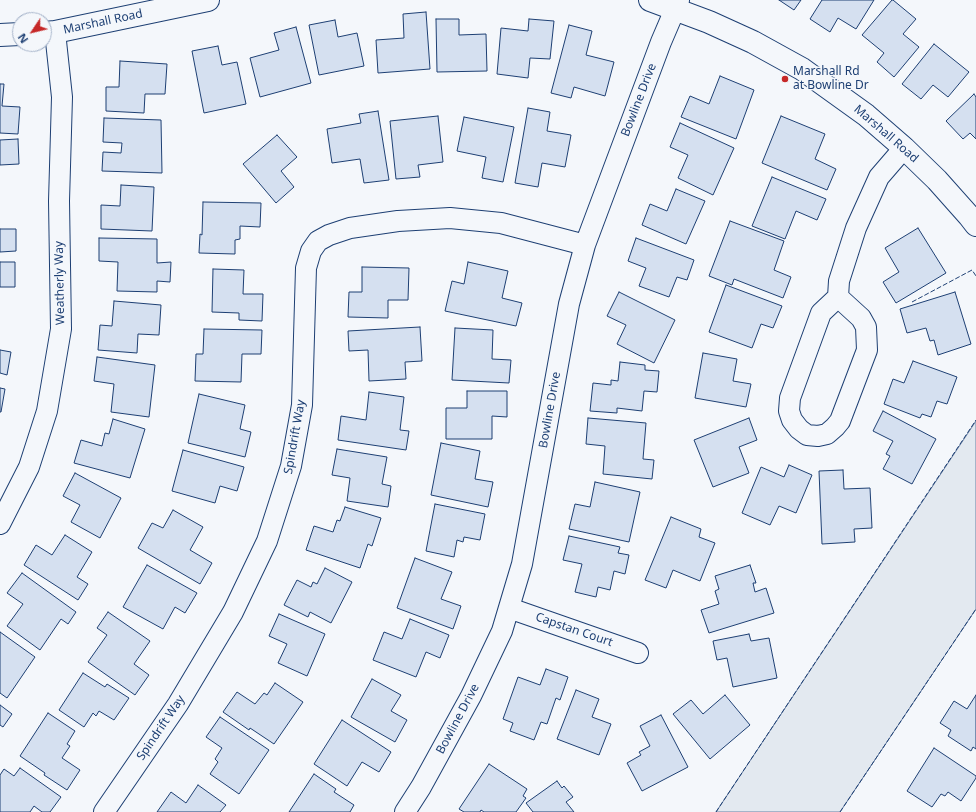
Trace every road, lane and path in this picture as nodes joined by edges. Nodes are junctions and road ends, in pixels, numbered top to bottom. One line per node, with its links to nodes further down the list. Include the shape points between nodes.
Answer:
1 (208, 0): 4 (street, Marshall Road)
2 (650, 0): 3 (street, Marshall Road)
3 (677, 4): 8 (street, Marshall Road, via 802,69 866,115); 10 (street, Bowline Drive)
4 (52, 31)
5 (0, 34): 6 (street)
6 (12, 34)
7 (52, 47): 12 (street, Weatherly Way, via 62,97 59,201 61,329 47,411 29,467)
8 (904, 148): 9 (street, Marshall Road, via 937,180); 11 (street, via 879,177 856,228 839,281)
9 (976, 225)
10 (585, 245): 13 (street, Bowline Drive, via 569,304 522,564); 15 (street, Spindrift Way, via 501,223 450,218 398,221 350,228 318,241 311,251 306,268 302,405 291,466 267,541 233,612 178,704)
11 (838, 297): 11 (street, via 861,318 866,327 867,350 840,421 827,434 807,435 792,420 789,411 790,398 821,313)
12 (0, 524)
13 (509, 608): 14 (street, Capstan Court); 16 (street, Bowline Drive, via 502,631 472,696)
14 (638, 653)
15 (104, 812)
16 (406, 812)

